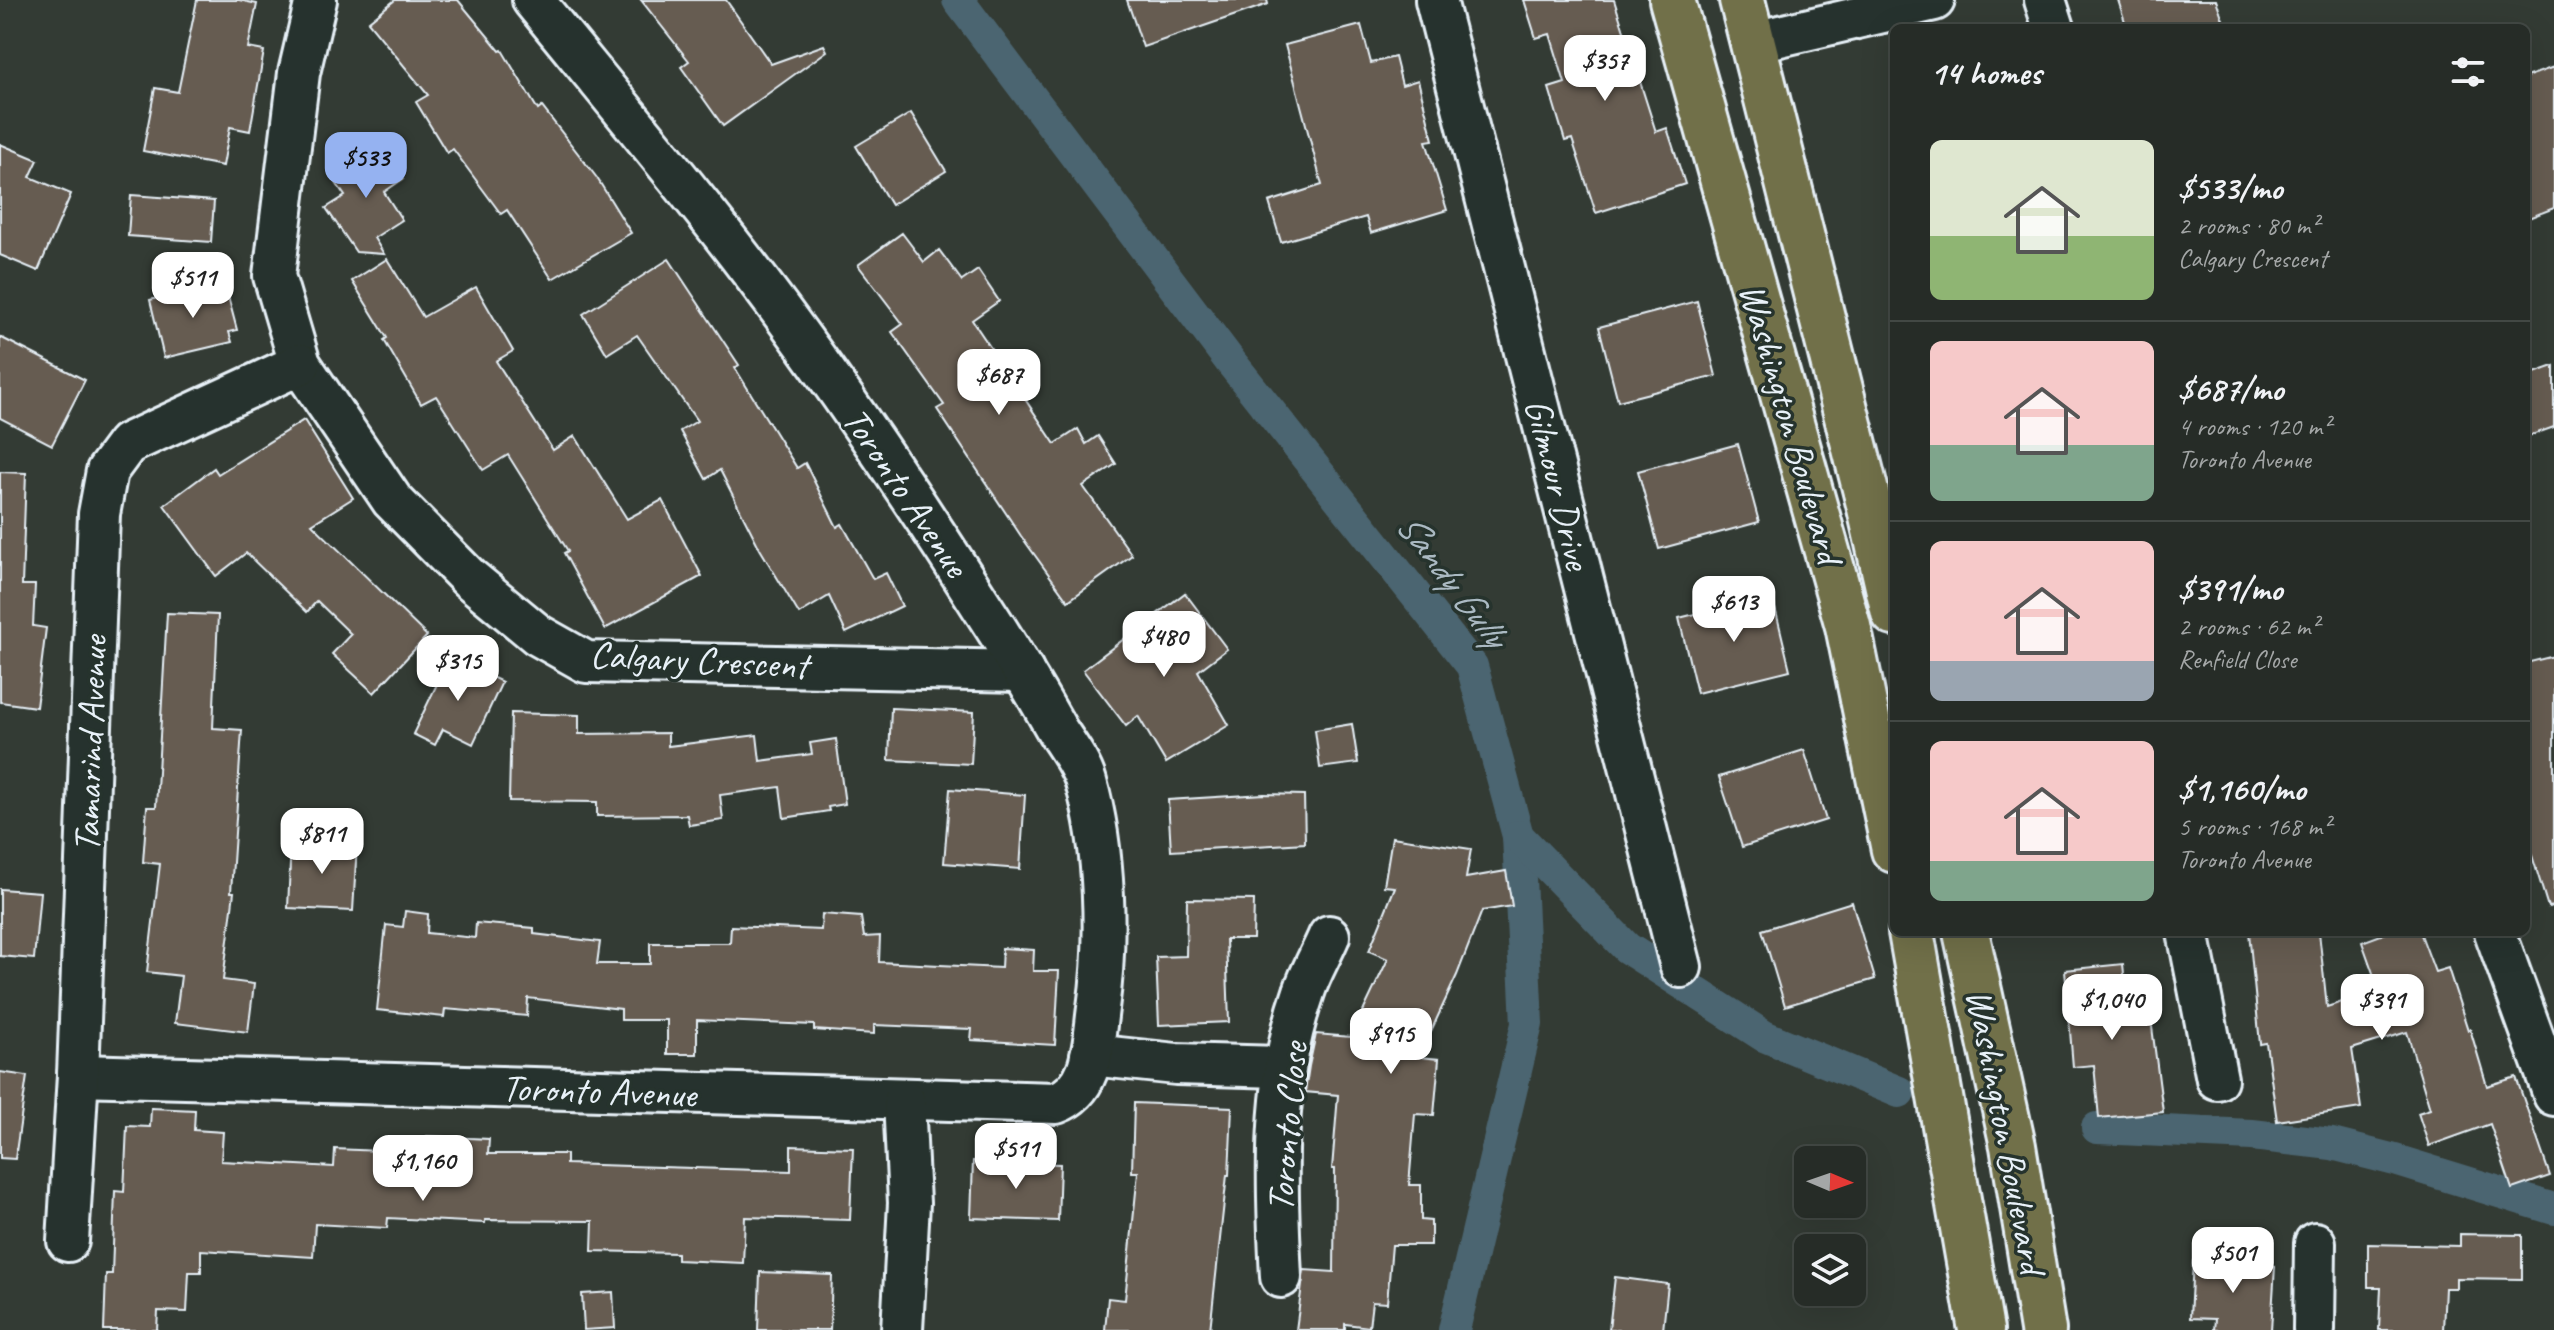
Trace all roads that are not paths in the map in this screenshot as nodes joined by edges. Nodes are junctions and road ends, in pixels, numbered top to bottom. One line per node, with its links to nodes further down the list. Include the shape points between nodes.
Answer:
1 (316, 0): 10 (street, Calgary Crescent, via 299,73 274,276)
2 (533, 0): 12 (street, Toronto Avenue, via 814,357)
3 (1436, 0): 19 (street, Gilmour Drive)
4 (1672, 0): 13 (highway, Washington Boulevard, via 1848,626)
5 (1742, 0): 9 (highway, Washington Boulevard)
6 (1934, 0): 9 (street)
7 (2045, 0): 8 (street)
8 (2053, 24)
9 (1754, 42): 11 (highway, Washington Boulevard)
10 (300, 364): 12 (street, Calgary Crescent, via 392,500 469,578 538,635 586,662); 22 (street, Tamarind Avenue, via 127,444 107,471 99,514)
11 (1890, 596)
12 (1023, 671): 20 (street, Toronto Avenue, via 1085,778 1101,857 1100,994)
13 (1890, 831)
14 (1329, 936): 21 (street, Toronto Close, via 1304,991)
15 (1912, 936): 30 (highway, Washington Boulevard)
16 (1967, 936): 31 (highway, Washington Boulevard, via 2013,1146)
17 (2189, 936): 23 (street)
18 (2496, 936): 24 (street)
19 (1681, 967)
20 (1091, 1055): 21 (street); 25 (street, Toronto Avenue, via 1080,1087 1056,1103)
21 (1285, 1067): 28 (street, Toronto Close, via 1276,1176)
22 (78, 1075): 25 (street, Toronto Avenue); 26 (street, Tamarind Avenue)
23 (2217, 1079)
24 (2554, 1095)
25 (904, 1100): 29 (street, via 909,1203)
26 (68, 1241)
27 (2315, 1243): 32 (street)
28 (1281, 1277)
29 (902, 1330)
30 (1981, 1330)
31 (2043, 1330)
32 (2314, 1330)

